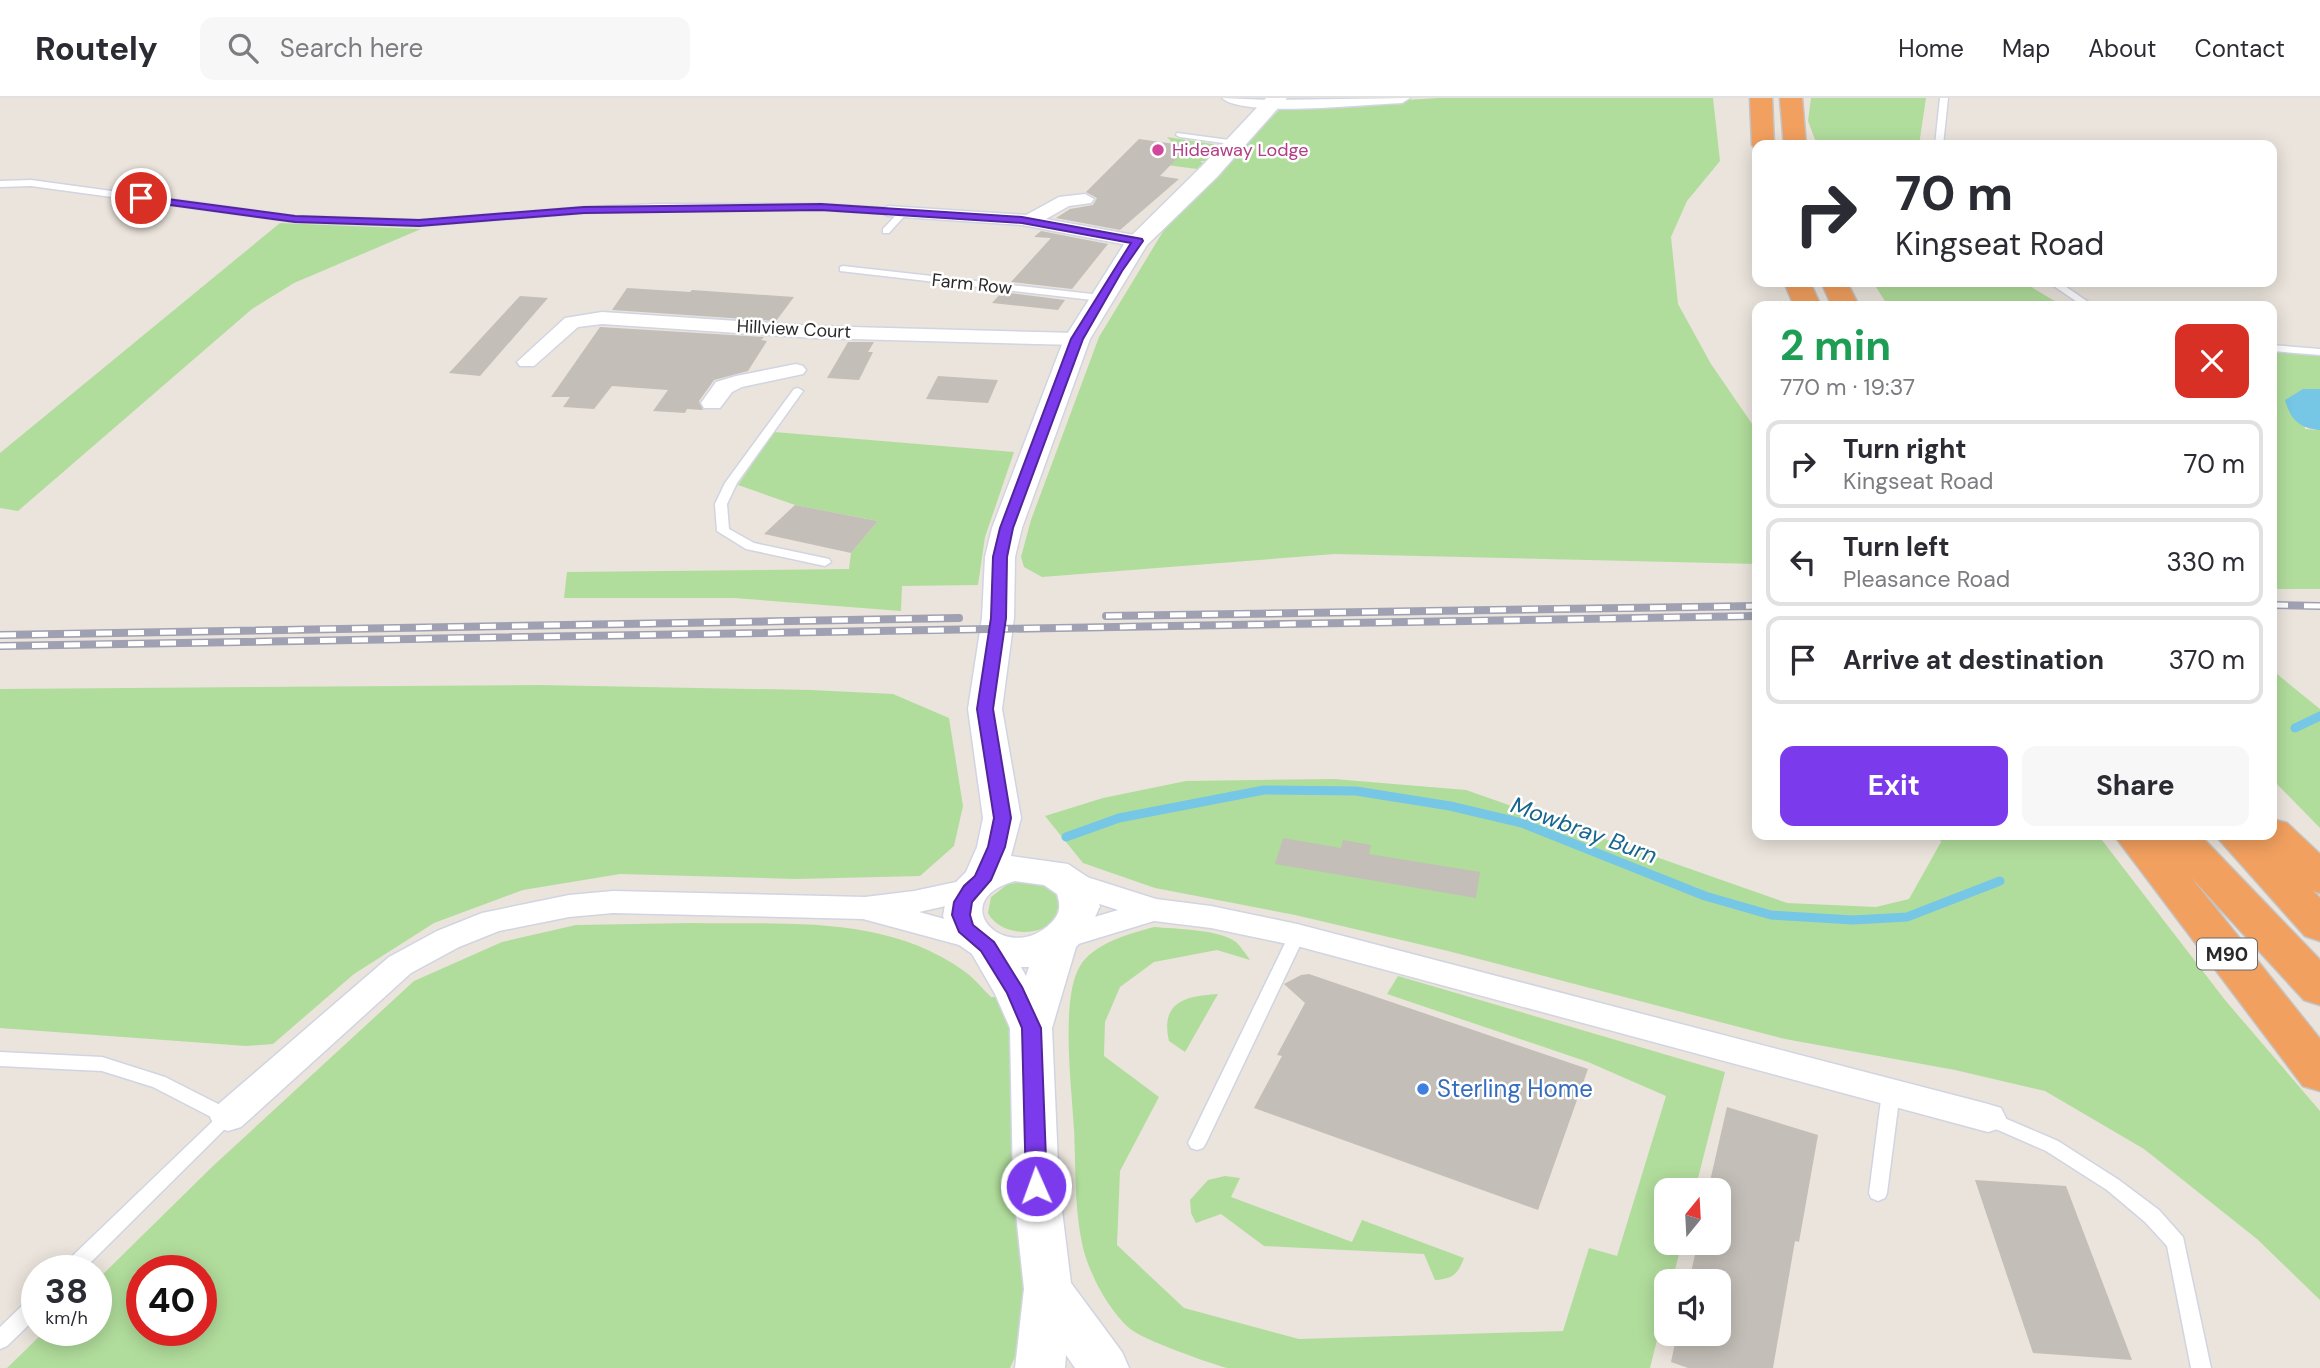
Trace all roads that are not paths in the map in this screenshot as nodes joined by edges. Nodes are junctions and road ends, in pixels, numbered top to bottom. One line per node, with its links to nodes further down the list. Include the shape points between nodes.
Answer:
1 (1230, 98): 6 (street)
2 (1402, 98): 6 (street)
3 (1761, 98): 8 (highway)
4 (1791, 98): 9 (highway)
5 (1944, 98): 10 (lane)
6 (1274, 102): 11 (street)
7 (1180, 135): 11 (lane)
8 (1763, 140)
9 (1795, 140)
10 (1940, 140)
11 (1237, 143): 17 (street)
12 (0, 184): 14 (lane, via 31,183 295,219 405,223 660,207)
13 (1085, 199): 15 (street, via 1065,201)
14 (896, 212): 15 (street); 16 (lane)
15 (1029, 221): 17 (street)
16 (886, 231)
17 (1138, 241): 20 (street)
18 (843, 269): 20 (lane, Farm Row)
19 (2060, 287): 21 (lane)
20 (1101, 298): 23 (street)
21 (2081, 301)
22 (814, 331): 23 (street, Hillview Court); 26 (street, Hillview Court, via 602,317 572,322); 27 (street, via 794,363)
23 (1077, 339): 30 (street, via 1000,557 998,618 985,709)
24 (2277, 348): 25 (lane)
25 (2320, 352)
26 (527, 362)
27 (797, 380): 28 (street, via 736,382 724,387); 29 (lane, via 731,483 721,504 723,531 750,546)
28 (712, 403)
29 (825, 562)
30 (1002, 818): 35 (street); 37 (street, via 996,847)
31 (2277, 838): 36 (highway)
32 (2139, 840): 47 (highway, M90)
33 (2181, 840): 44 (highway, M90)
34 (2241, 840): 40 (highway)
35 (1061, 878): 37 (street, via 1035,868 1015,868); 39 (street); 42 (street, via 1078,894 1081,908 1078,921)
36 (2320, 878)
37 (976, 885): 38 (street, via 914,902); 43 (street, via 963,902 961,915 965,928)
38 (865, 908): 43 (street); 49 (street, via 613,901 493,921 400,965)
39 (1154, 910): 41 (street); 42 (street)
40 (2320, 925)
41 (1297, 935): 48 (street); 51 (lane)
42 (1061, 939): 43 (street, via 1022,952); 45 (street)
43 (981, 942): 45 (street, via 1015,992)
44 (2320, 988)
45 (1031, 1028): 54 (street, via 1036,1186)
46 (0, 1059): 49 (lane, via 102,1064 159,1082)
47 (2320, 1073)
48 (1891, 1092): 50 (street); 52 (lane)
49 (228, 1117): 53 (lane)
50 (1988, 1118): 59 (lane, via 2052,1146 2113,1185 2152,1216 2176,1243)
51 (1197, 1143)
52 (1878, 1193)
53 (86, 1255)
54 (1048, 1289): 57 (street); 58 (street)
55 (21, 1320): 56 (lane)
56 (0, 1340)
57 (1040, 1368)
58 (1104, 1368)
59 (2201, 1368)

